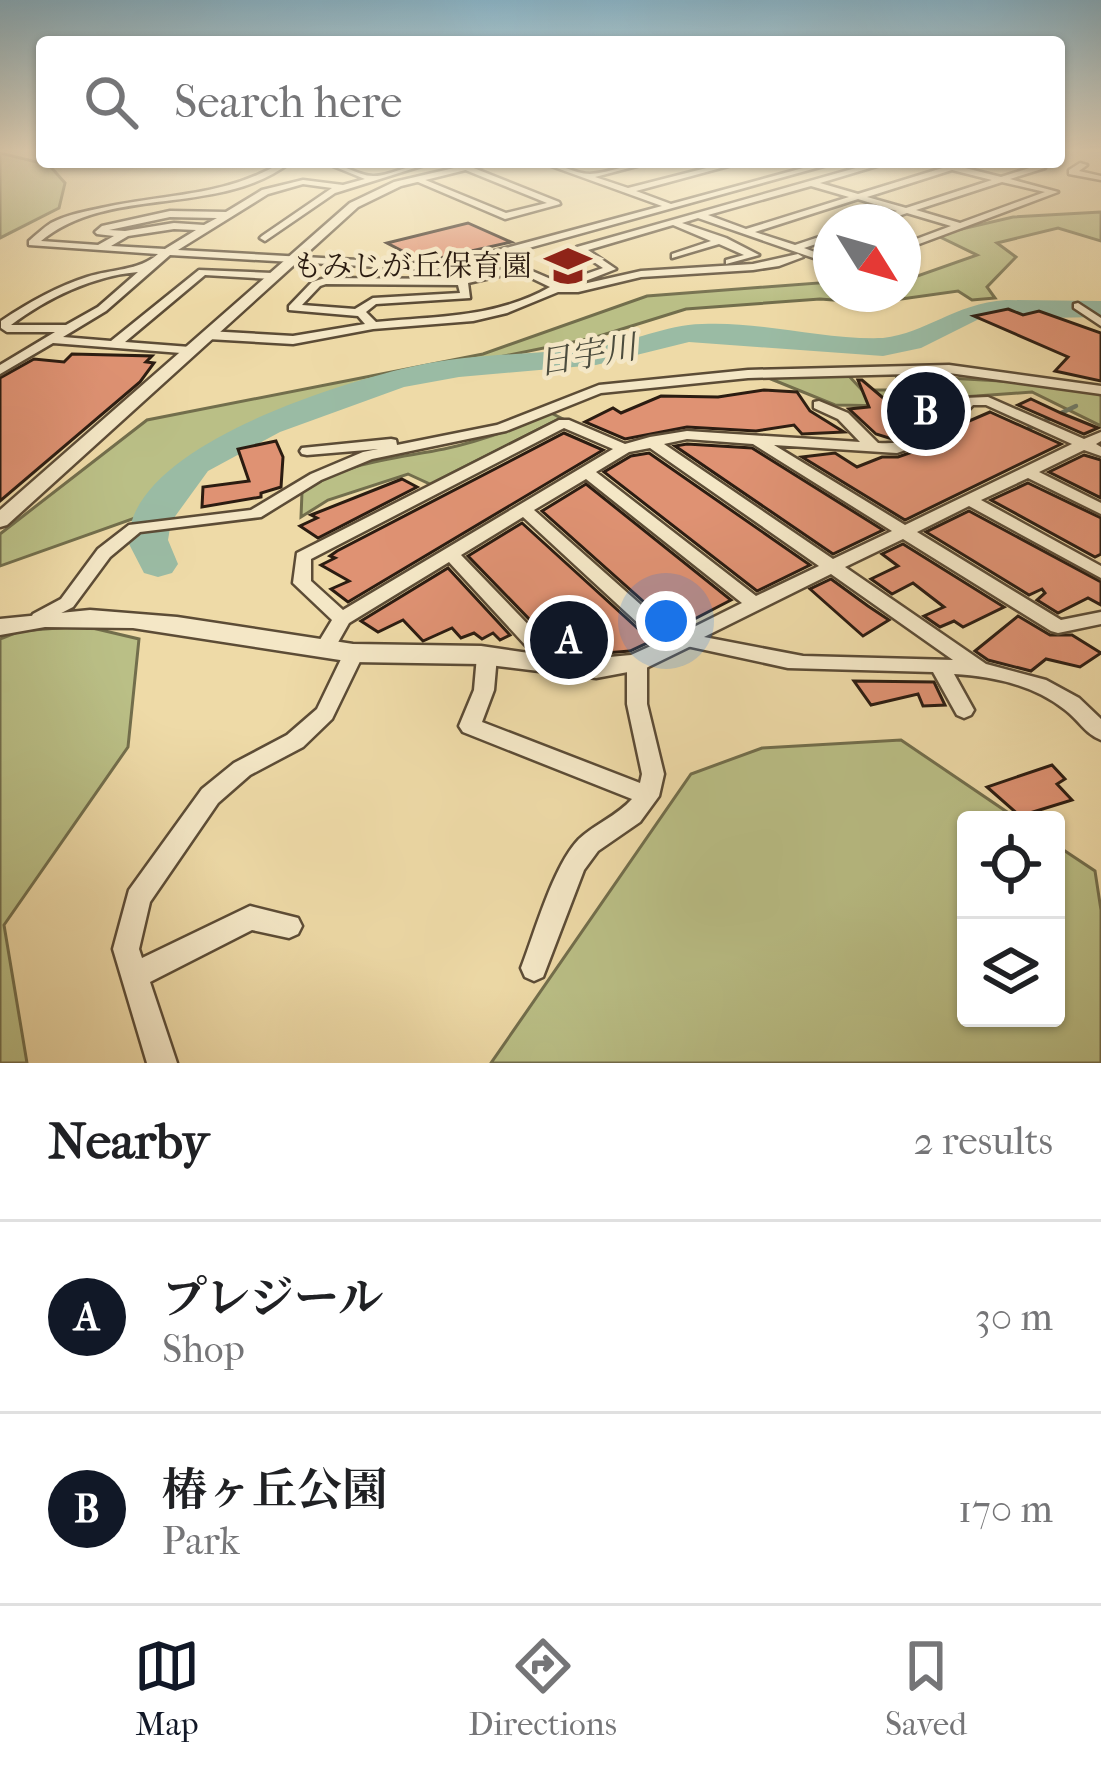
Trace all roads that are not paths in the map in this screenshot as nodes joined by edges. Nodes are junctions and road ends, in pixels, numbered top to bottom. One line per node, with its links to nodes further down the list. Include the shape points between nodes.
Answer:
1 (167, 201): 29 (street, via 68,219 32,242)
2 (253, 201): 13 (street)
3 (317, 201): 25 (street)
4 (364, 201): 37 (street)
5 (466, 201): 16 (street)
6 (548, 201): 16 (street, via 556,204)
7 (655, 201): 12 (street)
8 (691, 201): 12 (street)
9 (753, 201): 15 (street)
10 (842, 201): 23 (street)
11 (1030, 201): 20 (street)
12 (671, 206): 15 (street); 26 (street)
13 (228, 215): 18 (street, via 185,212); 21 (street)
14 (921, 215): 20 (street)
15 (699, 216): 17 (street); 23 (street)
16 (505, 217): 19 (street)
17 (674, 223): 27 (street); 32 (street)
18 (112, 224): 24 (street, via 100,232); 29 (street, via 84,221)
19 (521, 224)
20 (961, 226): 28 (street)
21 (204, 228): 24 (street); 33 (street)
22 (537, 232): 26 (street)
23 (747, 232): 34 (street)
24 (124, 234): 31 (street)
25 (265, 238)
26 (553, 239): 32 (street); 37 (street, via 430,267)
27 (724, 240): 35 (street); 38 (street, via 746,248)
28 (921, 240)
29 (39, 243): 31 (street)
30 (813, 245): 34 (street)
31 (100, 248): 33 (street)
32 (580, 249): 42 (street)
33 (167, 252): 37 (street); 40 (street)
34 (797, 253): 36 (street); 39 (street)
35 (676, 256)
36 (813, 257)
37 (290, 260): 43 (street)
38 (751, 260): 39 (street); 41 (street)
39 (765, 267): 41 (street)
40 (148, 268): 52 (street); 53 (street, via 75,284 26,308)
41 (652, 268): 42 (street); 45 (street, via 574,292)
42 (611, 269): 45 (street)
43 (272, 276): 54 (street); 56 (street, via 202,272)
44 (462, 282): 45 (street, via 525,271); 47 (street, via 466,296 373,301); 47 (street, via 325,281 292,308)
45 (555, 287): 49 (street, via 487,315)
46 (1078, 306): 48 (street)
47 (357, 313): 51 (street)
48 (1097, 320)
49 (411, 322): 50 (street, via 414,332); 51 (street)
50 (511, 322)
51 (373, 326): 54 (street, via 293,340)
52 (72, 328): 53 (street); 55 (street)
53 (4, 330)
54 (208, 335): 57 (street)
55 (53, 340): 56 (street); 58 (street)
56 (114, 345): 57 (street)
57 (190, 352): 75 (street)
58 (0, 370)
59 (599, 389): 60 (street, via 748,374 949,369); 61 (street); 66 (street, via 501,428)
60 (1101, 390)
61 (686, 392)
62 (818, 404): 67 (street)
63 (755, 440): 64 (street); 67 (street); 76 (street)
64 (650, 441): 68 (street); 78 (street)
65 (1095, 444): 67 (street, via 968,400 925,442); 70 (street)
66 (409, 447): 69 (street); 81 (street, via 316,476 254,514 135,528 104,553 67,603)
67 (874, 448)
68 (624, 449): 71 (street); 83 (street, via 564,423 303,557 302,584)
69 (308, 451)
70 (1026, 472): 72 (street); 73 (street)
71 (588, 473): 74 (street); 80 (street)
72 (969, 500): 76 (street); 79 (street)
73 (1101, 509)
74 (525, 510): 77 (street); 85 (street)
75 (0, 521)
76 (902, 532): 78 (street); 82 (street, via 1058,627)
77 (450, 553): 83 (street); 91 (street)
78 (832, 565): 80 (street); 92 (street)
79 (1101, 573)
80 (753, 603): 85 (street)
81 (40, 618): 84 (street); 86 (street, via 104,615)
82 (1101, 618)
83 (342, 619): 86 (street)
84 (0, 627)
85 (678, 641): 89 (street); 90 (street, via 801,663)
86 (326, 647): 87 (street)
87 (353, 653): 88 (street); 98 (street, via 325,714 210,796 137,898 126,949)
88 (487, 656): 91 (street); 95 (street, via 470,726)
89 (637, 663): 91 (street); 95 (street, via 653,774)
90 (939, 665): 92 (street); 93 (street)
91 (559, 669)
92 (983, 670): 94 (street, via 1048,688 1080,705)
93 (964, 710)
94 (1101, 732)
95 (648, 796): 97 (street, via 574,864)
96 (289, 926): 98 (street, via 250,919)
97 (534, 968)
98 (137, 976): 99 (street)
99 (162, 1063)

